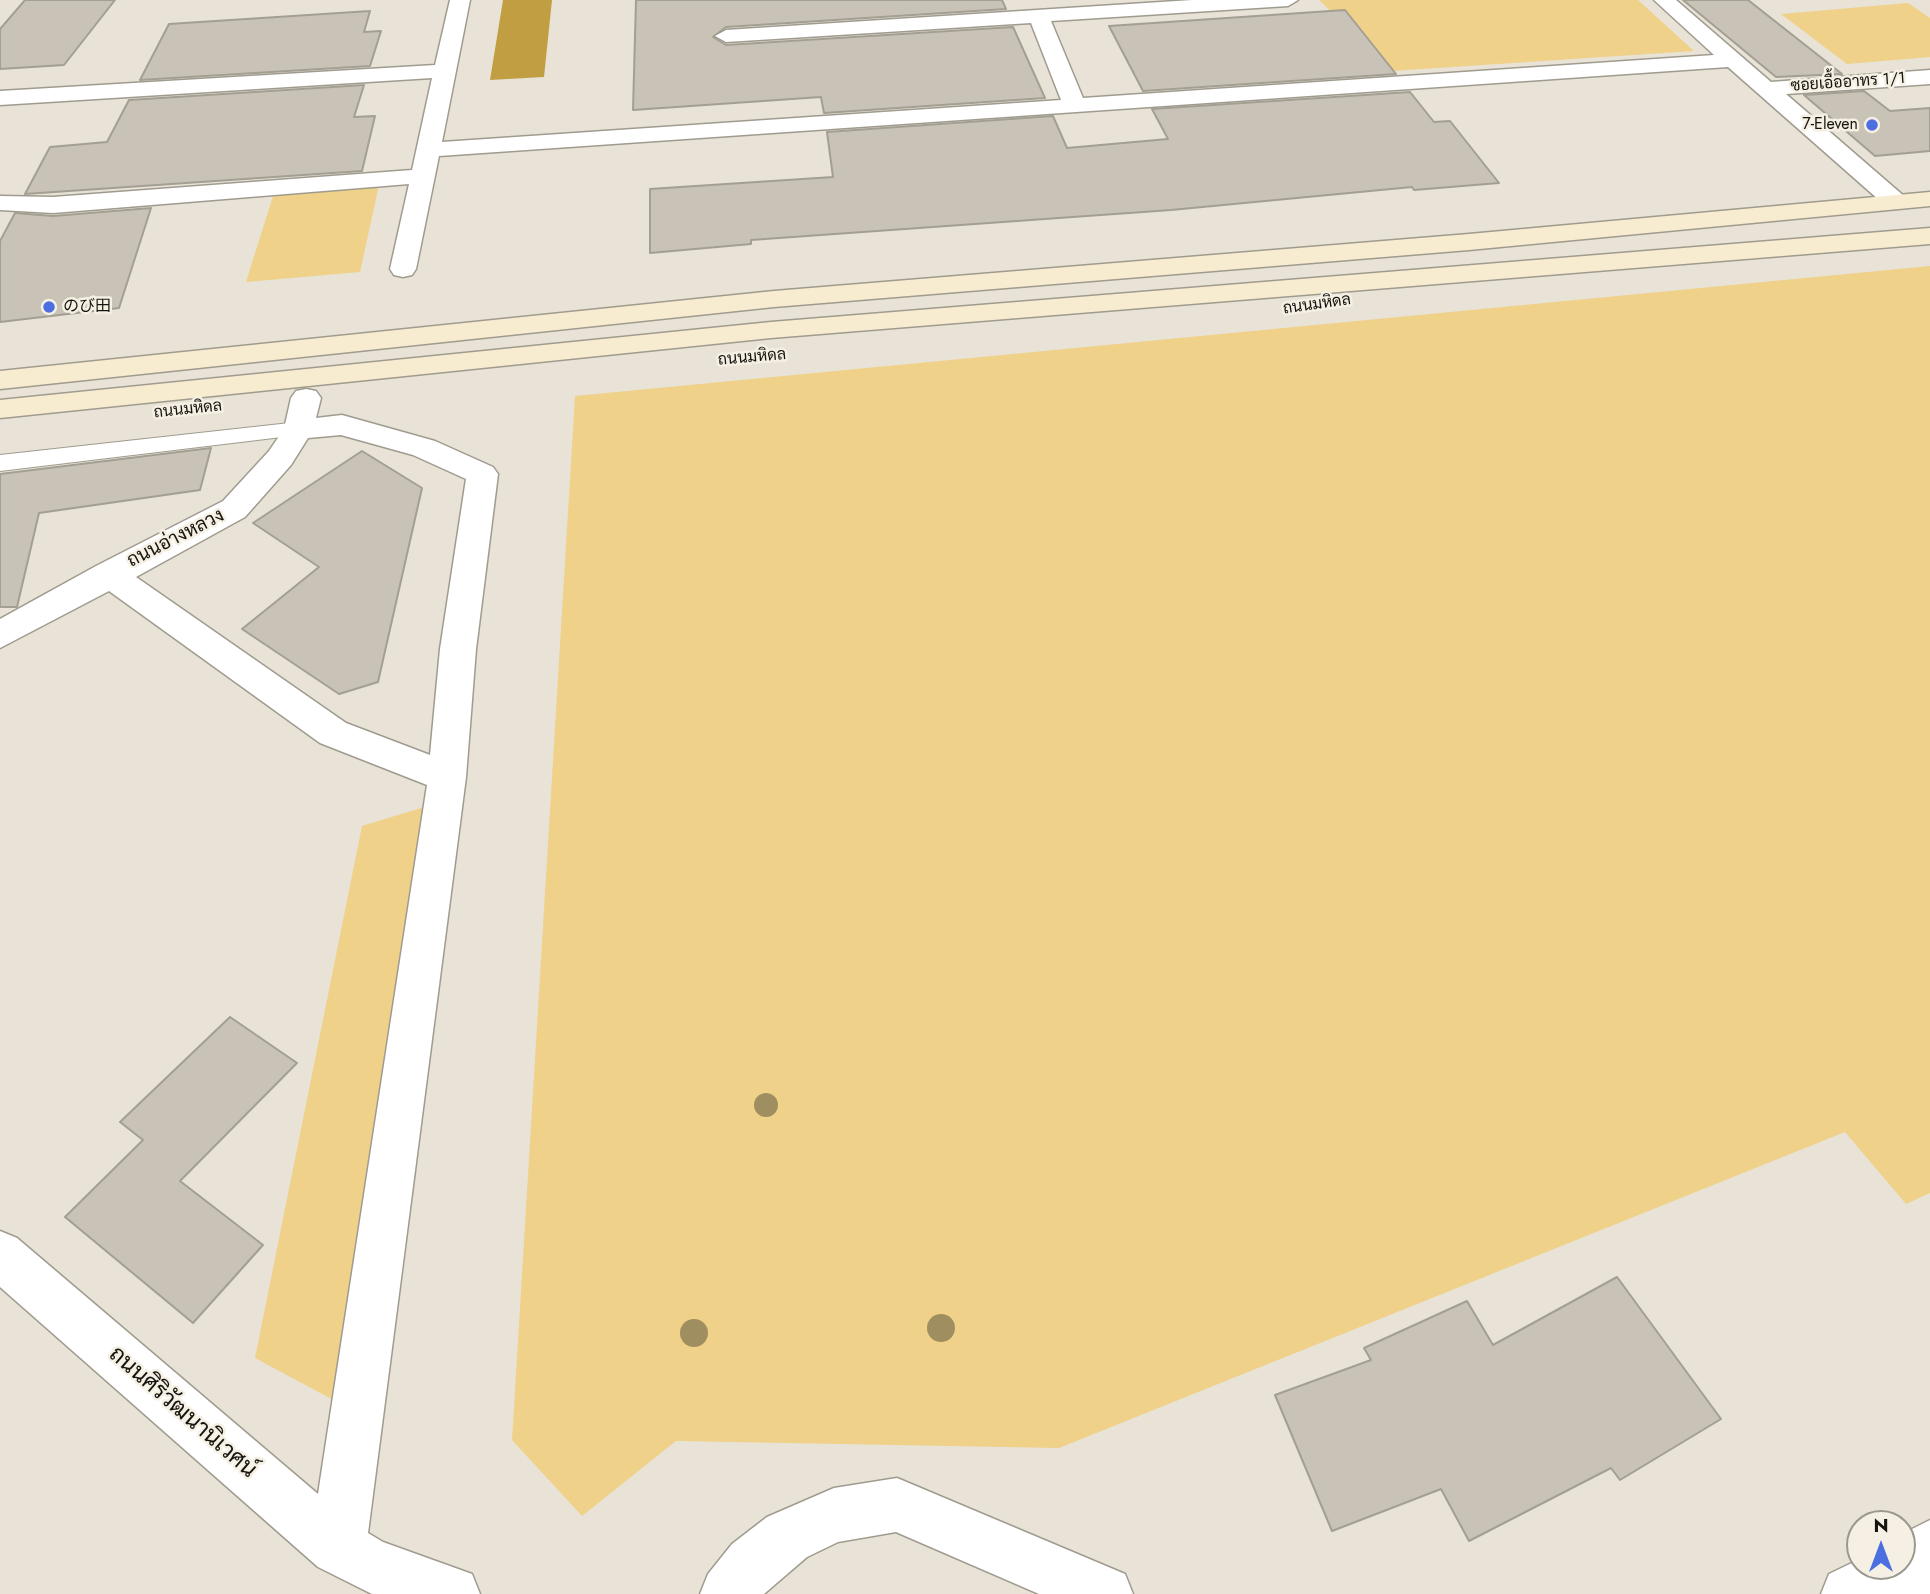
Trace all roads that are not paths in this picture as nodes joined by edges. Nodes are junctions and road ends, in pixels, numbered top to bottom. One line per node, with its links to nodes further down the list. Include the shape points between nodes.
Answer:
1 (460, 0): 7 (street)
2 (1288, 0): 4 (street)
3 (1664, 0): 6 (street)
4 (1039, 17): 5 (street); 11 (street)
5 (726, 36)
6 (1733, 60): 9 (street); 11 (street)
7 (445, 71): 10 (street); 12 (street)
8 (1930, 77): 9 (street, ซอยเอื้ออาทร 1/1)
9 (1767, 89): 15 (street)
10 (0, 98)
11 (1075, 106): 12 (street)
12 (428, 150): 13 (street)
13 (423, 176): 16 (street, via 53,205); 19 (street)
14 (1930, 199): 15 (main road)
15 (1896, 202): 18 (main road)
16 (0, 203)
17 (1930, 236): 20 (main road, ถนนมหิดล)
18 (1469, 242): 21 (main road, via 1240,244 597,297); 22 (main road, via 774,299)
19 (403, 269)
20 (1503, 273): 23 (main road, ถนนมหิดล, via 771,330); 24 (main road, ถนนมหิดล, via 1306,308)
21 (0, 358)
22 (0, 380)
23 (0, 409)
24 (303, 413): 25 (main road, ถนนมหิดล); 26 (lane); 27 (street, ถนนอ่างหลวง, via 280,458 234,509); 29 (street, via 424,448 482,474 458,649)
25 (0, 429)
26 (0, 463)
27 (108, 574): 28 (street, ถนนอ่างหลวง); 29 (street, via 333,733)
28 (0, 635)
29 (447, 776): 31 (street)
30 (0, 1255): 31 (street, ถนนศิริวัฒนานิเวศน์)
31 (364, 1569): 32 (street, ถนนศิริวัฒนานิเวศน์)
32 (452, 1594)
33 (728, 1594): 34 (street, via 752,1564 787,1537 834,1515 897,1504)
34 (1105, 1594)

